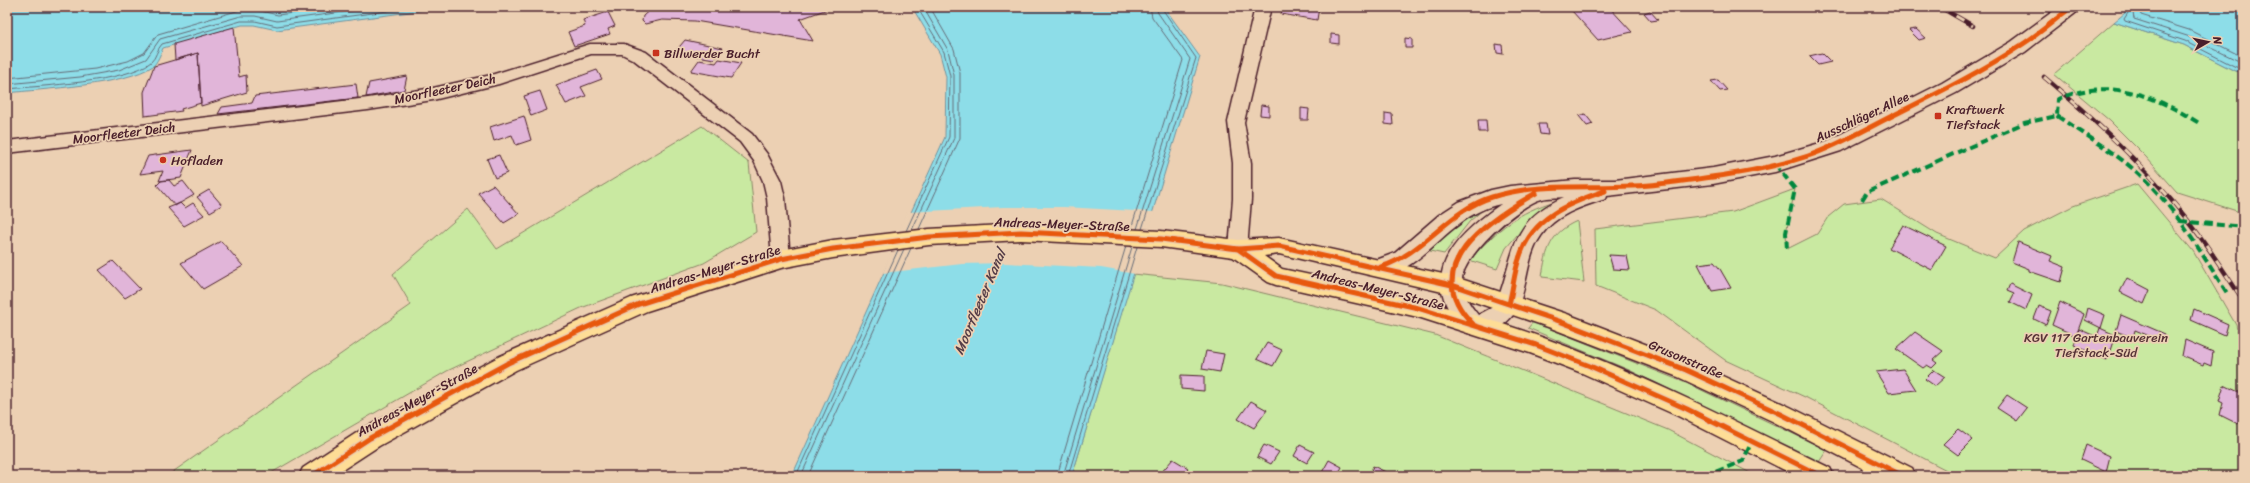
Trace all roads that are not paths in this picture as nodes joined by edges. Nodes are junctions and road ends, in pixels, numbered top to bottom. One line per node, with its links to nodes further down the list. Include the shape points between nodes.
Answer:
1 (1263, 7): 6 (street, via 1236,122 1242,163)
2 (2071, 7): 4 (street, Ausschläger Allee, via 1998,60 1949,88 1834,146 1739,172)
3 (7, 147): 7 (street, Moorfleeter Deich, via 368,104 461,88 590,49 624,49 640,56 746,138 761,158 772,181 776,198)
4 (1615, 188): 5 (street, Ausschläger Allee); 10 (street, Ausschläger Allee, via 1580,199 1555,211 1532,230 1519,259)
5 (1539, 191): 8 (street, via 1491,198 1467,208 1447,221 1403,258); 9 (street, Ausschläger Allee, via 1509,209 1474,240 1456,264 1452,273)
6 (1238, 249): 7 (main road, Andreas-Meyer-Straße, via 1111,235 1021,232 929,237 832,249); 8 (main road, Andreas-Meyer-Straße, via 1279,246); 11 (main road, Andreas-Meyer-Straße, via 1276,276 1406,305)
7 (781, 260): 13 (main road, Andreas-Meyer-Straße, via 639,304 508,362 370,438)
8 (1379, 268): 9 (main road, Andreas-Meyer-Straße)
9 (1452, 285): 10 (main road, Grusonstraße); 11 (street, Ausschläger Allee, via 1459,307)
10 (1509, 304): 11 (street, via 1497,317); 12 (main road, Grusonstraße, via 1626,345 1686,370 1781,414)
11 (1473, 325): 14 (main road, via 1590,366 1687,409)
12 (1889, 474)
13 (312, 476)
14 (1821, 476)

